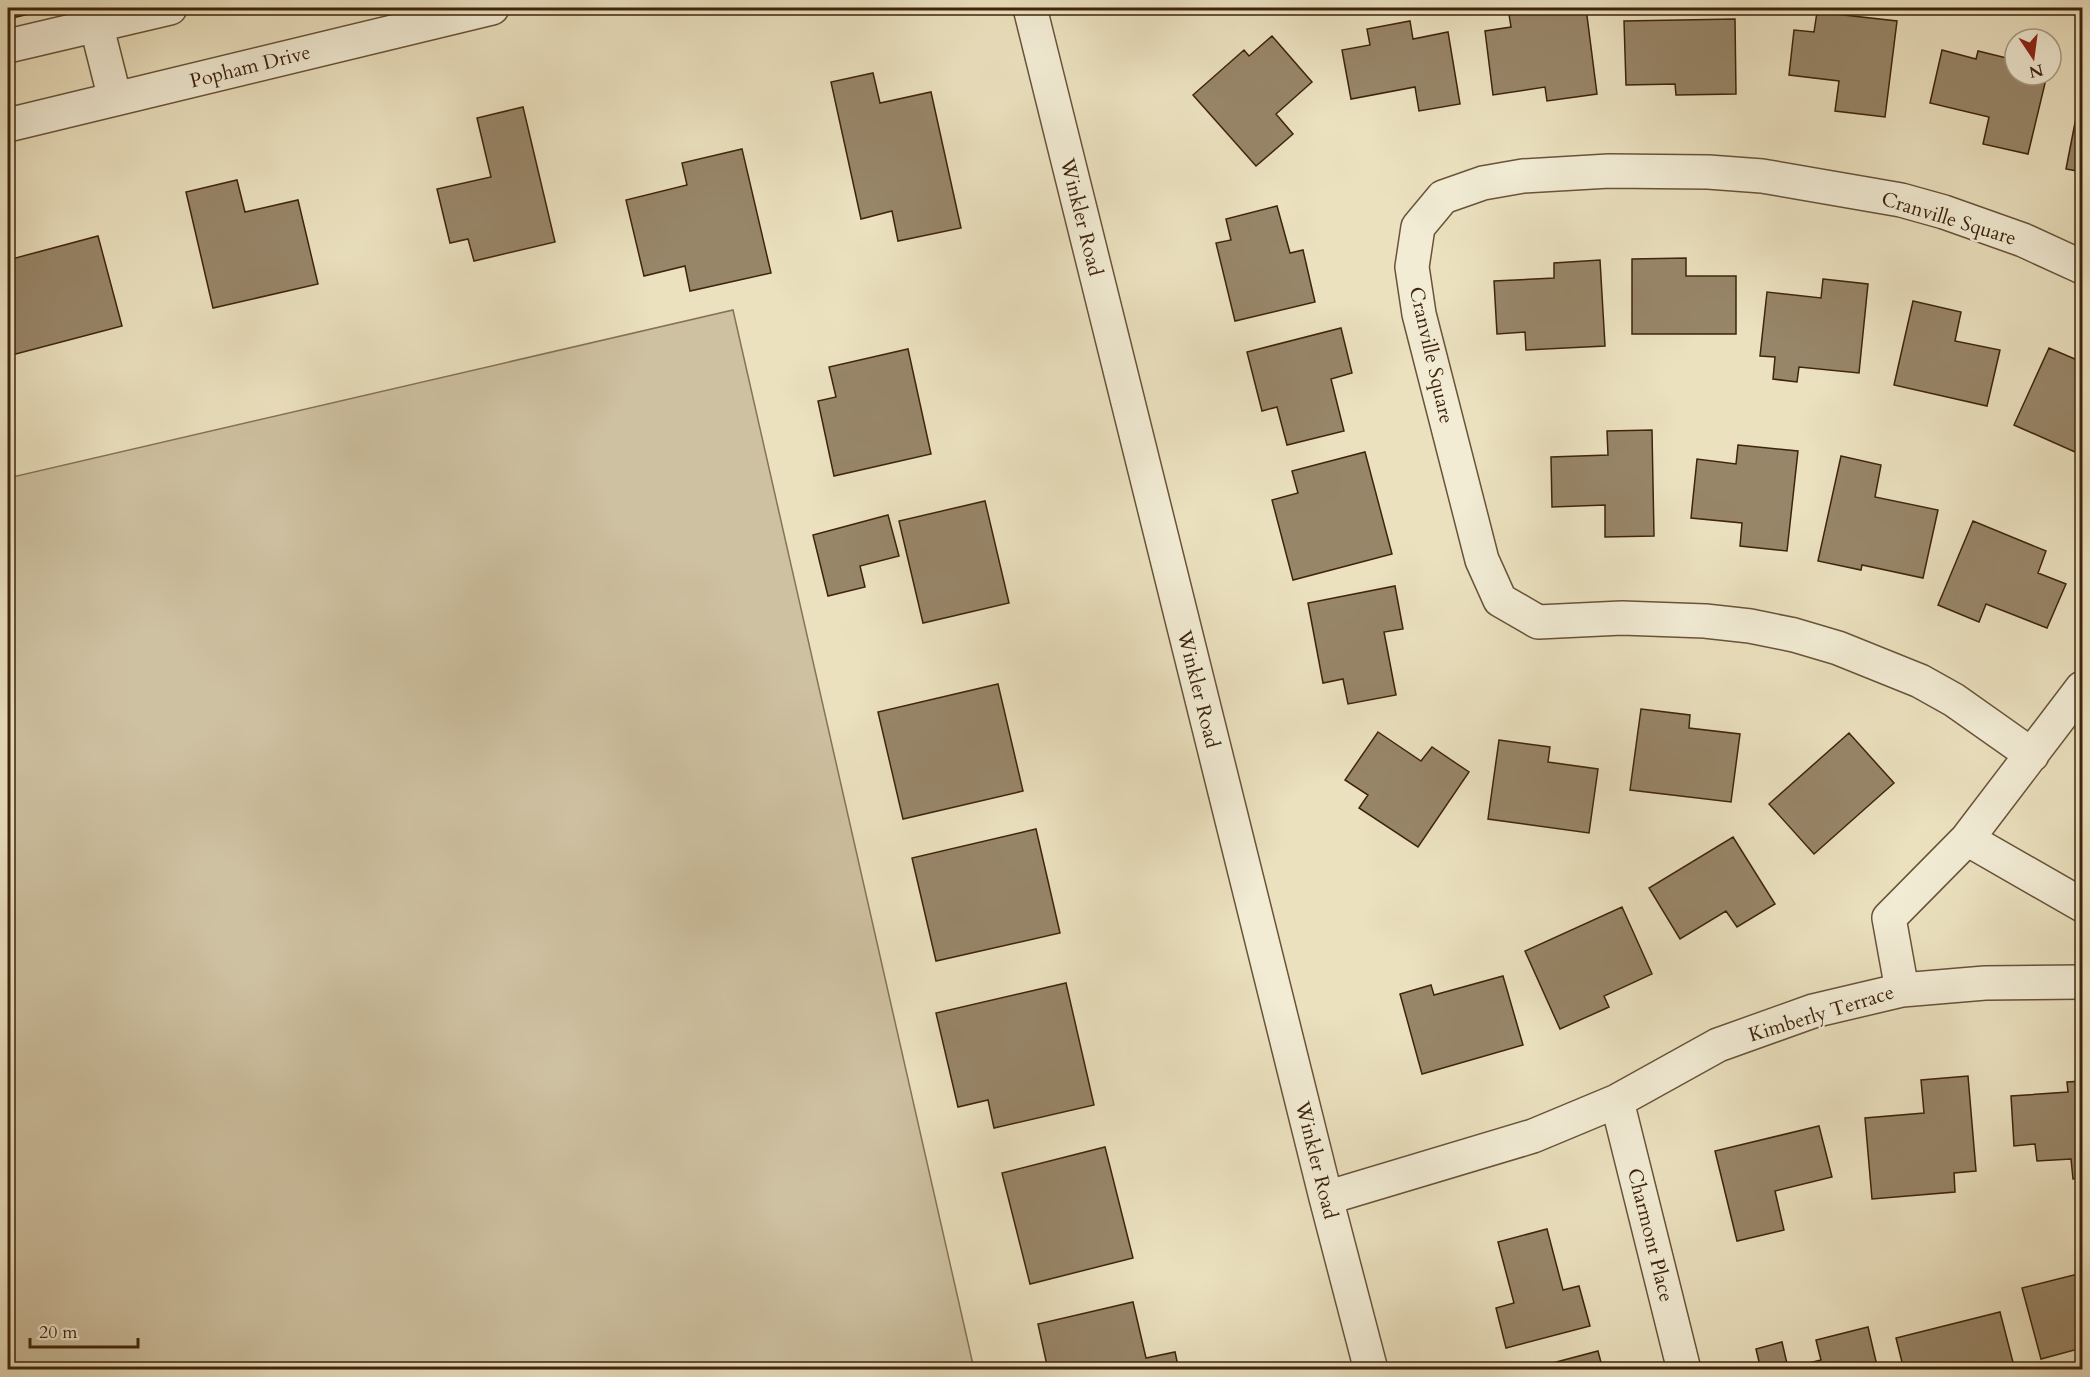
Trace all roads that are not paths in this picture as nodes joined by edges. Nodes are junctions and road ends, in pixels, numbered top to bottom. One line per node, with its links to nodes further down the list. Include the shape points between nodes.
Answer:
1 (170, 8): 4 (street)
2 (492, 8): 6 (street, Popham Drive)
3 (1030, 8): 16 (street, Winkler Road)
4 (94, 16): 5 (street); 6 (street)
5 (8, 46)
6 (115, 99): 7 (street, Popham Drive)
7 (8, 124)
8 (2082, 267): 10 (street, Cranville Square, via 2023,240 1901,200 1762,176 1609,171 1523,176 1483,183 1443,198 1418,227 1412,267 1419,314 1482,560 1500,600 1538,622 1623,618 1705,621 1794,635 1920,681)
9 (2082, 687): 10 (street, Kimberly Terrace)
10 (2032, 755): 11 (street, Kimberly Terrace)
11 (1967, 838): 12 (street); 14 (street, Kimberly Terrace, via 1889,918)
12 (2082, 905)
13 (2082, 981): 14 (street)
14 (1902, 990): 15 (street, Kimberly Terrace, via 1813,1011 1718,1045)
15 (1617, 1101): 16 (street, Kimberly Terrace, via 1533,1136); 18 (street, Charmont Place)
16 (1326, 1198): 17 (street, Winkler Road)
17 (1371, 1370)
18 (1684, 1370)

